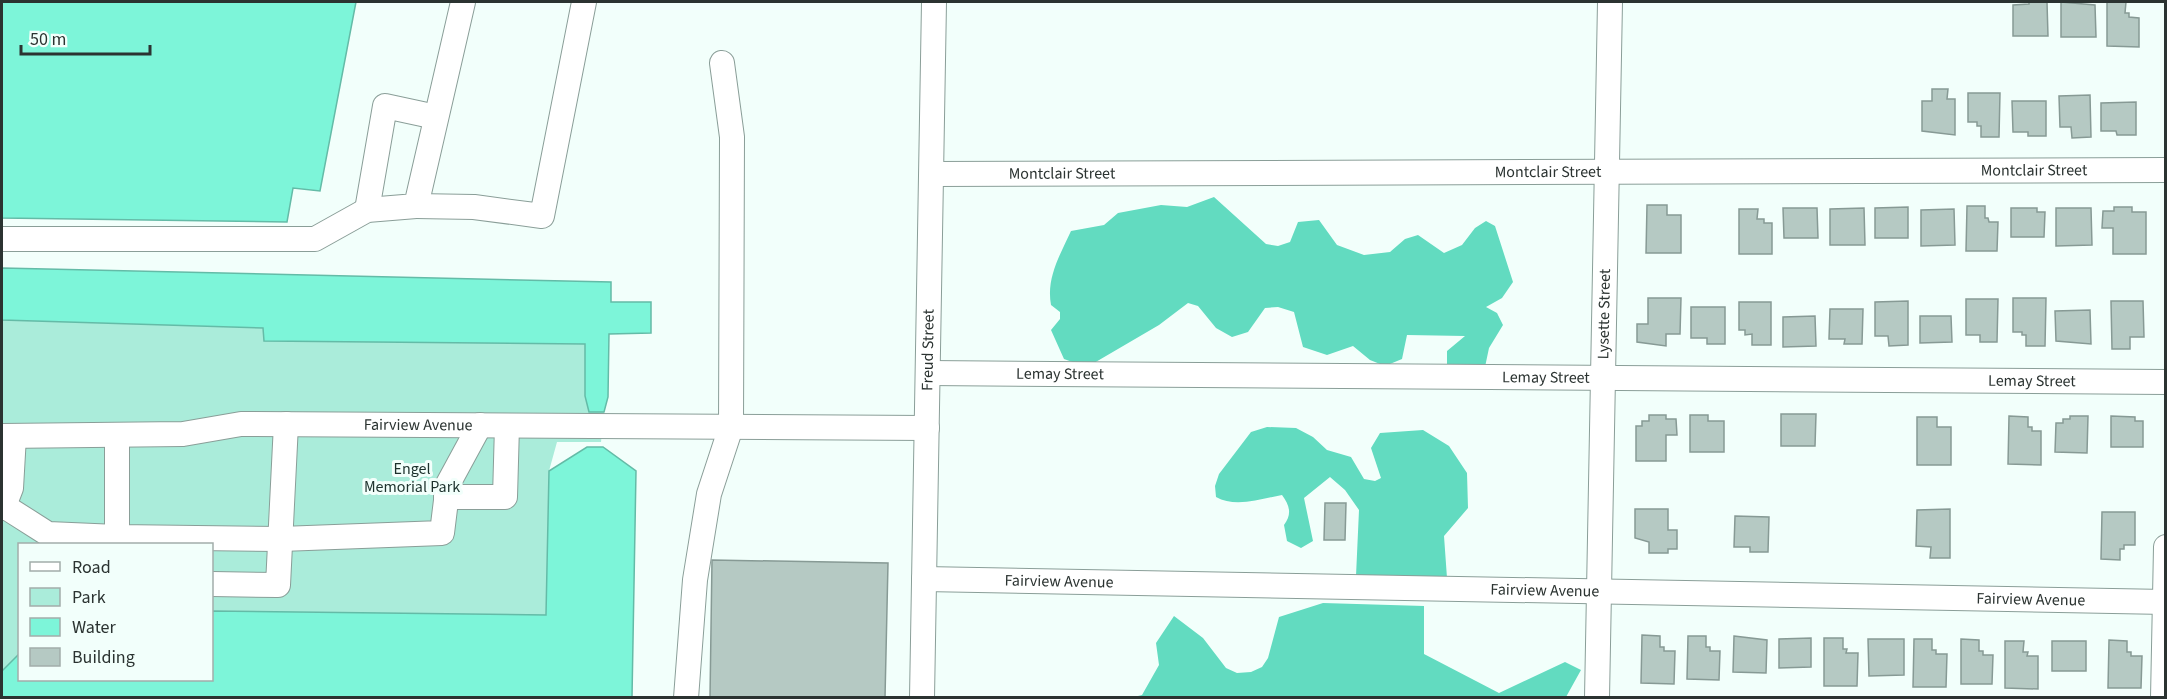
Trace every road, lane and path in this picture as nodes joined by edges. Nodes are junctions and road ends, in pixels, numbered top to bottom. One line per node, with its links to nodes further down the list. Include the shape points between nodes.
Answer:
1 (463, 2): 6 (street)
2 (584, 2): 10 (street, via 542,216 474,207)
3 (934, 2): 9 (street, Freud Street)
4 (1610, 2): 8 (street, Lysette Street)
5 (722, 63): 19 (street, via 732,137)
6 (436, 117): 10 (street); 11 (street, via 385,106)
7 (2166, 170): 8 (street, Montclair Street)
8 (1607, 173): 9 (street, Montclair Street); 14 (street, Lysette Street)
9 (932, 174): 13 (street, Freud Street)
10 (416, 206): 11 (street)
11 (367, 210): 12 (street, via 315,239)
12 (2, 239)
13 (928, 373): 14 (street, Lemay Street); 20 (street, Freud Street)
14 (1603, 379): 15 (street, Lemay Street); 30 (street, Lysette Street)
15 (2166, 382)
16 (286, 424): 17 (street, Fairview Avenue); 21 (street, Fairview Avenue, via 241,424 183,434); 25 (street)
17 (480, 425): 18 (street, Fairview Avenue); 23 (street, via 448,484)
18 (507, 426): 19 (street, Fairview Avenue); 23 (street, via 505,497)
19 (731, 427): 20 (street, Fairview Avenue); 32 (street, via 709,494 694,580)
20 (927, 428): 28 (street, Freud Street)
21 (117, 435): 22 (street, Fairview Avenue); 26 (street)
22 (8, 436): 24 (street, via 11,488)
23 (446, 497): 25 (street, via 442,533)
24 (2, 506): 26 (street, via 48,534)
25 (281, 539): 26 (street); 29 (street, via 278,585)
26 (117, 541)
27 (2166, 547): 31 (street)
28 (924, 579): 30 (street, Fairview Avenue); 33 (street, Freud Street)
29 (213, 584)
30 (1599, 592): 31 (street, Fairview Avenue); 34 (street, Lysette Street)
31 (2165, 602): 35 (street)
32 (686, 698)
33 (922, 698)
34 (1597, 698)
35 (2163, 698)

